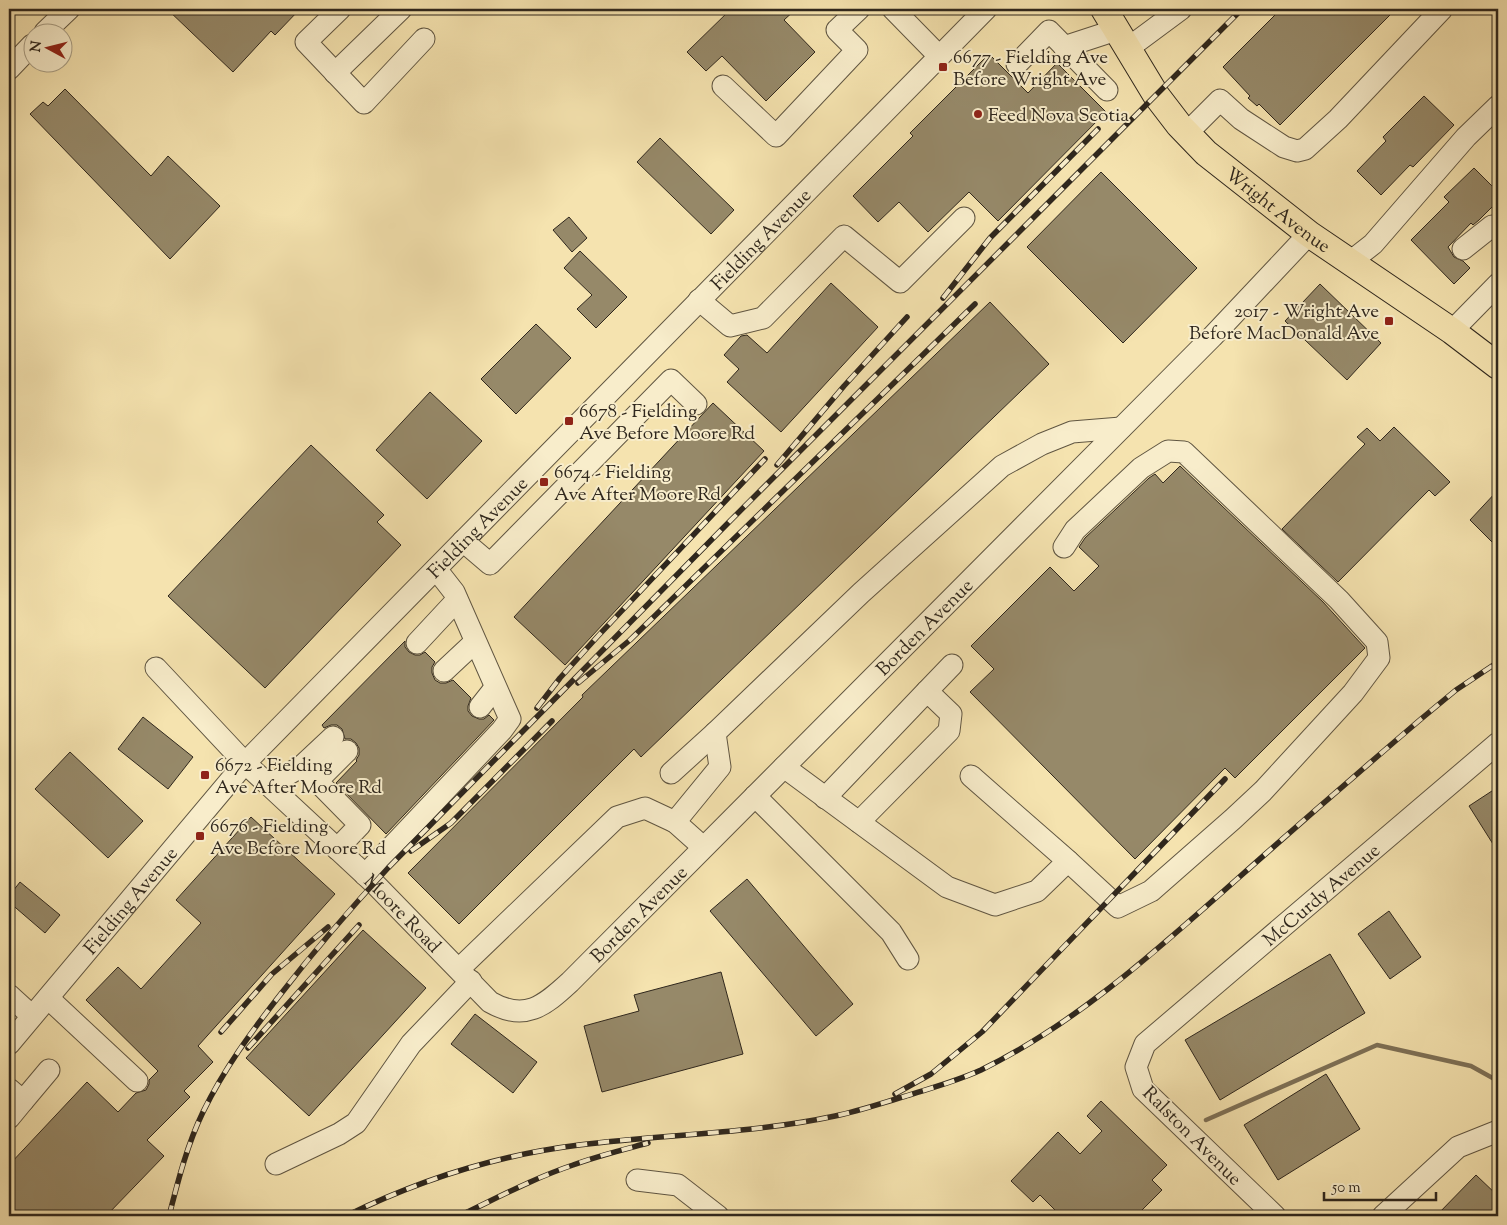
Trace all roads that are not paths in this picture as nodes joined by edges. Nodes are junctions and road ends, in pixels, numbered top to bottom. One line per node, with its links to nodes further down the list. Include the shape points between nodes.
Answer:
1 (69, 9): 9 (street)
2 (340, 9): 17 (street, via 306,42)
3 (400, 9): 17 (street)
4 (859, 9): 18 (street, via 837,30 858,50 776,136)
5 (892, 9): 14 (street)
6 (986, 9): 14 (street, Fielding Avenue)
7 (1181, 9): 10 (street)
8 (1442, 9): 21 (street, via 1338,119 1304,149 1297,151 1284,147 1241,119 1220,100)
9 (55, 22)
10 (1116, 29): 12 (street); 21 (main road, Wright Avenue, via 1156,95)
11 (424, 39): 17 (street, via 364,102)
12 (1064, 46): 15 (street, via 1049,31); 19 (street)
13 (22, 55): 16 (street)
14 (939, 56): 28 (street, Fielding Avenue)
15 (1017, 64)
16 (9, 69)
17 (336, 73)
18 (723, 86)
19 (1107, 90)
20 (1498, 106): 26 (street, via 1466,137 1373,244)
21 (1187, 133): 24 (main road, Wright Avenue, via 1206,153)
22 (964, 218): 28 (street, via 900,282 844,236 763,318 730,326)
23 (1498, 227): 25 (street, via 1492,226)
24 (1309, 234): 26 (main road, Wright Avenue); 32 (street, Borden Avenue)
25 (1464, 249)
26 (1350, 262): 29 (main road, Wright Avenue)
27 (1498, 284): 29 (street)
28 (699, 300): 33 (street, Fielding Avenue)
29 (1452, 331): 30 (main road, Wright Avenue)
30 (1498, 366)
31 (696, 404): 33 (street, via 671,380 490,564)
32 (1121, 428): 45 (street, via 1072,432 1002,466 861,593); 49 (street, Borden Avenue)
33 (463, 541): 35 (street, Fielding Avenue)
34 (1064, 546): 60 (street, via 1076,530 1141,468 1168,451 1184,452 1339,600 1377,642 1379,658 1353,693 1263,791 1151,891 1118,907)
35 (436, 569): 36 (street); 47 (street, Fielding Avenue)
36 (457, 600): 37 (street); 38 (street)
37 (475, 642): 41 (street); 42 (street)
38 (417, 643)
39 (952, 665): 43 (street)
40 (156, 668): 47 (street, Moore Road)
41 (444, 671)
42 (495, 688): 44 (street); 61 (street, via 510,718 502,730)
43 (927, 691): 55 (street); 57 (street, via 951,714 948,731)
44 (480, 707)
45 (715, 733): 50 (street); 56 (street, via 720,767)
46 (1498, 744): 69 (street, McCurdy Avenue)
47 (245, 763): 53 (street, Moore Road); 65 (street, Fielding Avenue)
48 (302, 766): 52 (street); 52 (street, via 340,744); 53 (street)
49 (784, 767): 54 (street, Borden Avenue); 55 (street)
50 (671, 773)
51 (971, 776): 60 (street)
52 (317, 781): 59 (street, via 360,825)
53 (270, 785): 59 (street, Moore Road)
54 (755, 796): 58 (street, Borden Avenue); 62 (street, via 890,932)
55 (825, 798): 57 (street)
56 (675, 822): 58 (street); 63 (street, via 645,808 617,817)
57 (859, 822): 60 (street, via 947,887 995,905 1037,891)
58 (703, 847): 66 (street, Borden Avenue, via 570,982)
59 (337, 849): 61 (street, Moore Road)
60 (1068, 861)
61 (365, 875): 63 (street, Moore Road)
62 (908, 959)
63 (465, 975): 66 (street, Moore Road, via 490,1002 504,1009); 75 (street, via 411,1044 356,1123)
64 (9, 994): 67 (street)
65 (48, 998): 67 (street, Fielding Avenue); 71 (street)
66 (532, 1010)
67 (32, 1016): 68 (street, Fielding Avenue)
68 (9, 1044)
69 (1145, 1044): 78 (street, Ralston Avenue, via 1136,1067 1143,1089)
70 (49, 1070): 72 (street)
71 (137, 1081)
72 (16, 1095): 73 (street)
73 (9, 1118)
74 (1498, 1131): 79 (street, via 1458,1147)
75 (276, 1164)
76 (637, 1180): 77 (street, via 678,1184)
77 (718, 1216)
78 (1275, 1216)
79 (1383, 1216)

